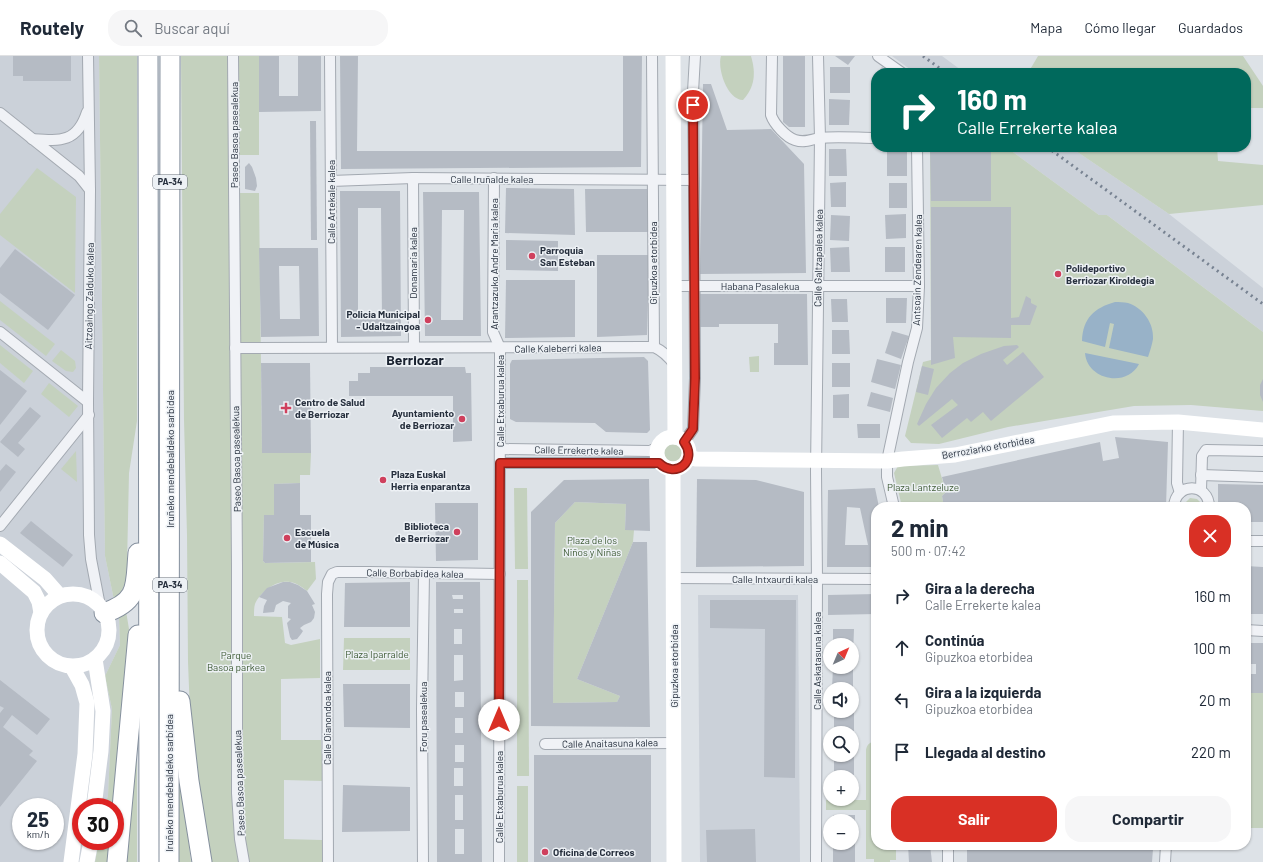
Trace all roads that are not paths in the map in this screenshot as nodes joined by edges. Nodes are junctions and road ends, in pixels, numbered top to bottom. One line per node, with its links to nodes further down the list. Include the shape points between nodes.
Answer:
1 (88, 56): 13 (street, Aitzoaingo Zalduko kalea)
2 (148, 56): 41 (highway, Iruñeko mendebaldeko sarbidea / PA-34)
3 (170, 56): 30 (highway, Iruñeko mendebaldeko sarbidea / PA-34)
4 (233, 56): 37 (street, Paseo Basoa pasealekua)
5 (330, 56): 24 (street, Calle Artekale kalea)
6 (652, 56): 21 (street, Gipuzkoa etorbidea)
7 (673, 56): 22 (street, Gipuzkoa etorbidea)
8 (695, 56): 23 (street)
9 (772, 56): 15 (street, via 771,116 789,137 808,141)
10 (818, 56): 15 (street, Calle Galtzapalea kalea)
11 (878, 56): 12 (street)
12 (895, 68)
13 (89, 106): 17 (street, Aitzoaingo Zalduko kalea, via 83,123 71,136 55,141); 25 (street, Aitzoaingo Zalduko kalea)
14 (0, 113): 17 (street)
15 (820, 138): 16 (street); 28 (street, Calle Galtzapalea kalea)
16 (871, 138)
17 (32, 139): 25 (street, via 79,176)
18 (917, 152): 29 (street, Antsoain Zendearen kalea)
19 (413, 178): 20 (street, Calle Iruñalde kalea); 24 (street, Calle Iruñalde kalea); 35 (street, Donamaria kalea)
20 (494, 178): 21 (street, Calle Iruñalde kalea); 38 (street, Arantzazuko Andre Maria kalea, via 493,332)
21 (653, 179): 22 (street); 36 (street, Gipuzkoa etorbidea)
22 (673, 180): 23 (street); 26 (street, Gipuzkoa etorbidea)
23 (694, 180): 27 (street)
24 (331, 181): 34 (street, Calle Artekale kalea)
25 (90, 190): 40 (street, Aitzoaingo Zalduko kalea)
26 (674, 286): 27 (street, Habana Pasalekua); 31 (street, Gipuzkoa etorbidea)
27 (694, 286): 28 (street, Habana Pasalekua); 32 (street)
28 (818, 286): 29 (street, Habana Pasalekua); 50 (street, Calle Galtzapalea kalea)
29 (919, 286): 51 (street, Antsoain Zendearen kalea, via 917,328)
30 (170, 309): 91 (highway, Iruñeko mendebaldeko sarbidea / PA-34); 92 (highway, via 178,472 180,706)
31 (674, 319): 32 (street); 39 (street, Gipuzkoa etorbidea)
32 (694, 319): 45 (street, via 693,429)
33 (0, 332): 40 (street)
34 (332, 347): 35 (street, Calle Kaleberri kalea); 37 (street, Calle Kaleberri kalea)
35 (414, 347): 38 (street, Calle Kaleberri kalea)
36 (654, 347): 38 (street, Calle Kaleberri kalea); 39 (street, via 661,350)
37 (235, 348): 93 (street, Paseo Basoa pasealekua, via 237,793)
38 (500, 348): 47 (street, Calle Etxaburua kalea)
39 (674, 364): 45 (street, Gipuzkoa etorbidea)
40 (88, 402): 42 (street, Aitzoaingo Zalduko kalea)
41 (149, 404): 70 (highway, Iruñeko mendebaldeko sarbidea / PA-34); 75 (highway, via 139,468 135,587 125,604 116,609)
42 (89, 415): 62 (street); 75 (street, Aitzoaingo Zalduko kalea, via 89,535 91,559)
43 (1178, 422): 44 (street, Berroziarko etorbidea); 51 (street, Berroziarko etorbidea, via 1113,423 954,455); 58 (street, via 1177,483)
44 (1263, 430)
45 (679, 439): 46 (street, via 664,439); 49 (street, Gipuzkoa etorbidea, via 687,446)
46 (658, 447): 47 (street, Calle Errekerte kalea, via 650,451); 53 (street)
47 (500, 449): 52 (street, Calle Etxaburua kalea)
48 (1263, 451): 55 (street, via 1206,450 1202,456)
49 (689, 457): 50 (street, Berroziarko etorbidea, via 696,460); 54 (street, via 683,466)
50 (816, 460): 51 (street, Berroziarko etorbidea); 72 (street, Calle Askatasuna kalea)
51 (887, 461): 59 (street, Antsoain Zendearen kalea, via 887,477)
52 (500, 463): 53 (street, Calle Errekerte kalea); 69 (street, Calle Etxaburua kalea)
53 (659, 463): 54 (street)
54 (673, 470): 71 (street, Gipuzkoa etorbidea)
55 (1201, 475): 56 (street); 57 (street)
56 (1263, 477)
57 (1201, 490): 58 (street, via 1190,488); 61 (street)
58 (1180, 493): 60 (street)
59 (893, 502)
60 (1175, 502)
61 (1209, 502)
62 (0, 526)
63 (1251, 540): 64 (street)
64 (1263, 541)
65 (0, 544): 74 (street, via 45,579)
66 (0, 563): 76 (street, via 34,592)
67 (424, 573): 68 (street, Calle Borbabidea kalea); 69 (street, Calle Borbabidea kalea); 95 (street, Foru pasealekua)
68 (332, 574): 94 (street, Calle Oianondoa kalea, via 327,594)
69 (500, 574): 96 (street, Calle Etxaburua kalea)
70 (149, 578): 89 (highway, via 140,622); 90 (highway, Iruñeko mendebaldeko sarbidea / PA-34)
71 (674, 578): 72 (street, Calle Intxaurdi kalea); 81 (street, Gipuzkoa etorbidea)
72 (817, 579): 73 (street, Calle Intxaurdi kalea); 98 (street, Calle Askatasuna kalea)
73 (871, 579)
74 (60, 596): 75 (street, via 81,595 91,599); 76 (street, via 52,600)
75 (102, 609): 79 (street, via 109,630 103,651)
76 (41, 613): 80 (street, via 37,625 41,649 49,658)
77 (1251, 630): 78 (street)
78 (1263, 631)
79 (95, 659): 80 (street, via 84,665); 83 (street, via 103,711)
80 (72, 667): 87 (street, via 82,685 87,703 85,754)
81 (674, 742): 82 (street, Calle Anaitasuna kalea); 97 (street, Gipuzkoa etorbidea)
82 (545, 744)
83 (95, 798)
84 (89, 850): 88 (street)
85 (948, 850): 99 (street)
86 (1166, 850): 100 (street)
87 (71, 862)
88 (87, 862)
89 (117, 862)
90 (149, 862)
91 (169, 862)
92 (201, 862)
93 (244, 862)
94 (328, 862)
95 (423, 862)
96 (499, 862)
97 (674, 862)
98 (816, 862)
99 (948, 862)
100 (1165, 862)

